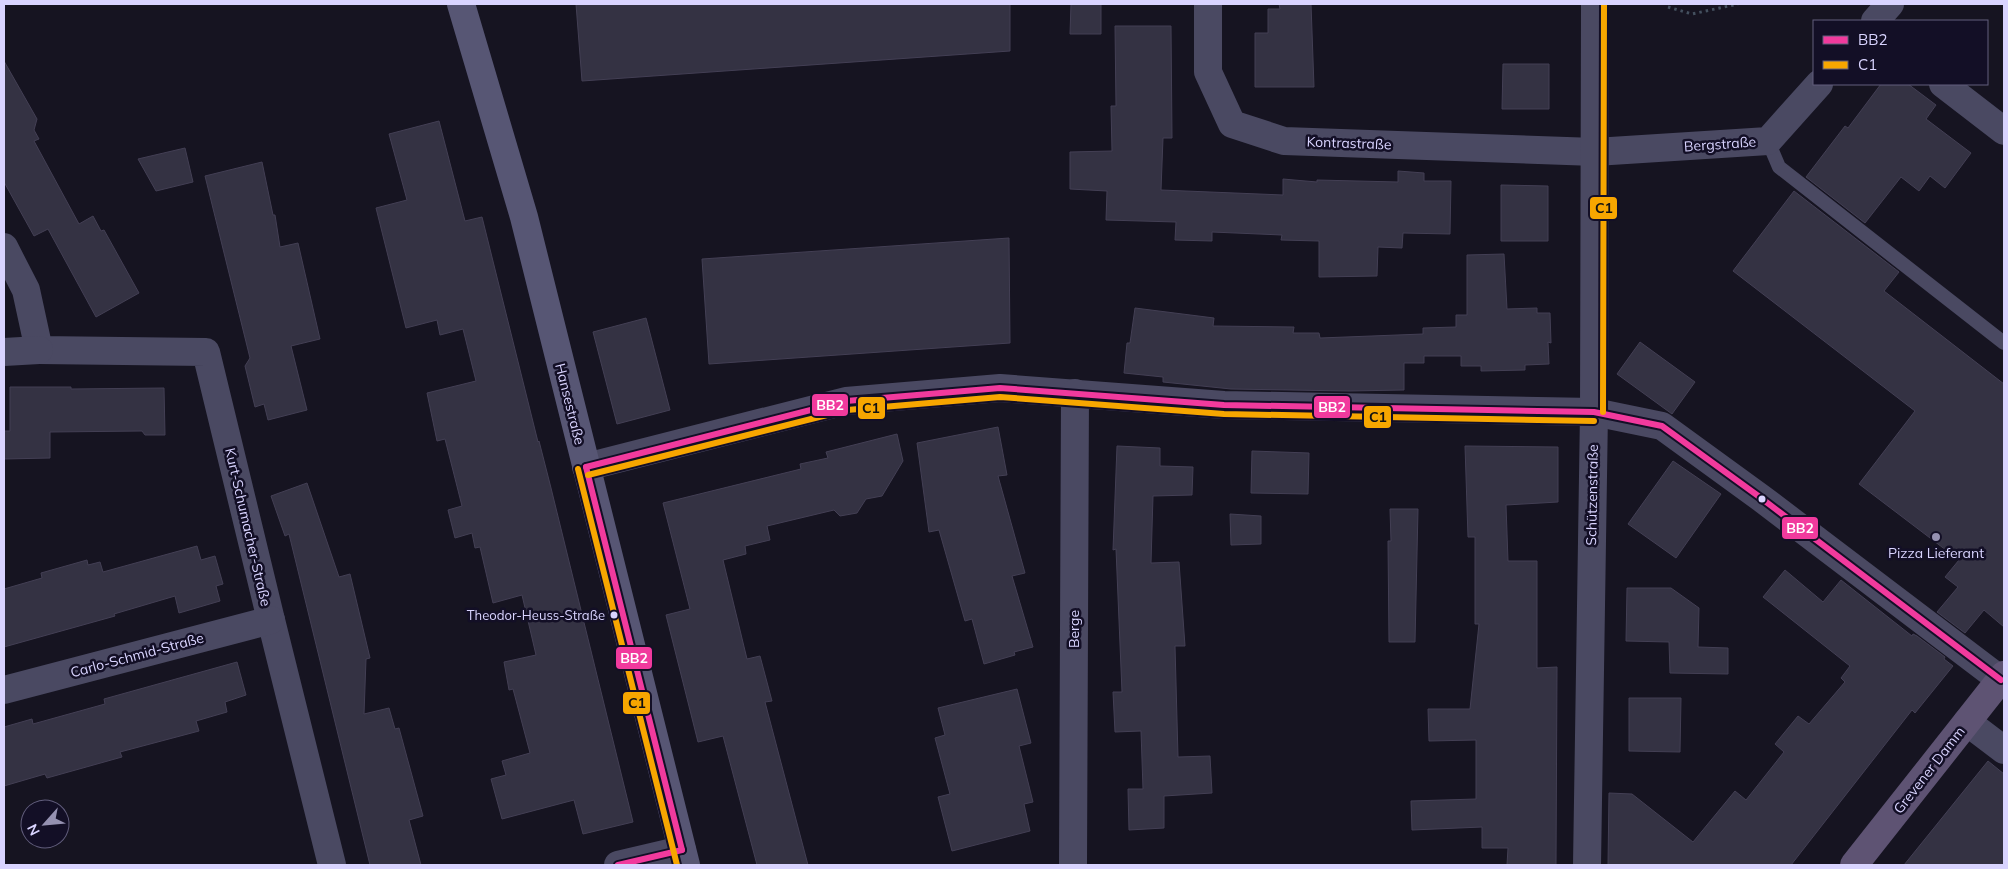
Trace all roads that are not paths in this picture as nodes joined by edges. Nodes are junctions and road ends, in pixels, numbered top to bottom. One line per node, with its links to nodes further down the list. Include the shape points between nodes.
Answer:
1 (460, 4): 17 (street, Hansestraße, via 524,217)
2 (1208, 4): 10 (street, Kontrastraße, via 1208,72 1232,124 1284,141)
3 (1595, 4): 10 (street, Schützenstraße)
4 (1890, 4): 5 (street)
5 (1877, 20)
6 (1818, 85): 9 (street, Bergstraße)
7 (1944, 85): 8 (street)
8 (2004, 131)
9 (1768, 141): 10 (street, Bergstraße); 12 (lane, via 1779,167)
10 (1595, 152): 16 (street, Schützenstraße)
11 (4, 247): 13 (street, via 26,290)
12 (2004, 343)
13 (39, 350): 14 (street, Kurt-Schumacher-Straße); 18 (street, Kurt-Schumacher-Straße, via 206,352)
14 (4, 352)
15 (1075, 393): 16 (street, via 1224,405); 17 (street, via 1000,388 846,401); 26 (street, Berge)
16 (1594, 412): 19 (street, via 1662,426); 27 (street, Schützenstraße)
17 (586, 467): 23 (street, Hansestraße)
18 (271, 620): 20 (street, Carlo-Schmid-Straße); 24 (street, Kurt-Schumacher-Straße)
19 (2002, 678): 21 (main road, Grevener Damm)
20 (4, 690)
21 (1967, 722): 22 (street); 28 (main road, Grevener Damm)
22 (2004, 750)
23 (684, 857): 25 (street)
24 (332, 865)
25 (618, 865)
26 (1073, 865)
27 (1587, 865)
28 (1854, 865)

